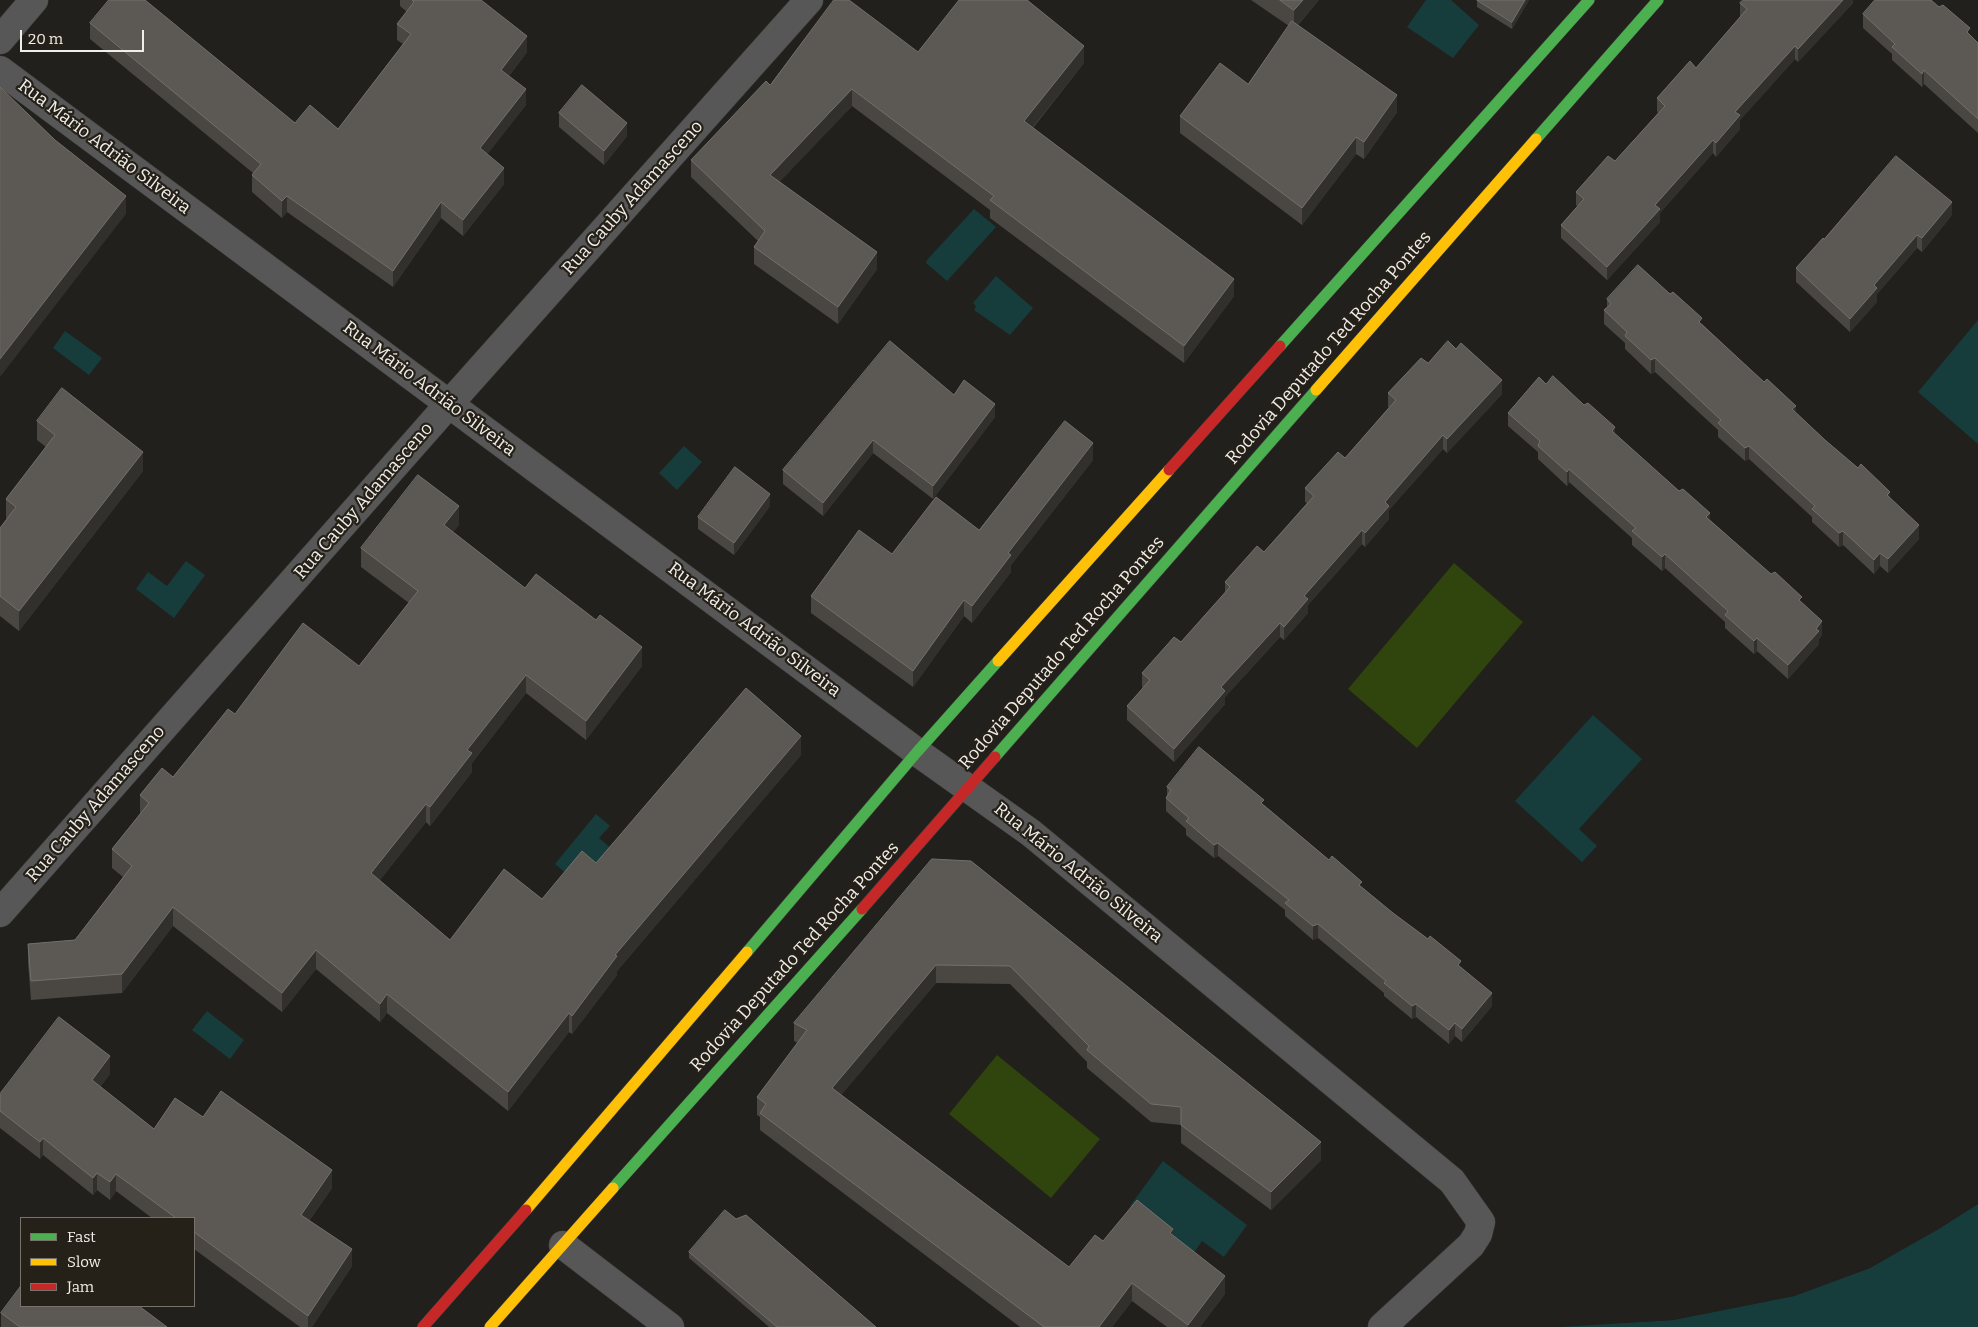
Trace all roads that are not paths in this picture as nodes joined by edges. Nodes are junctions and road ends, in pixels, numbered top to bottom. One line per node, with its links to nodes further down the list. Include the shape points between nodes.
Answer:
1 (34, 0): 5 (street)
2 (809, 0): 7 (street, Rua Cauby Adamasceno)
3 (1589, 0): 8 (main road, Rodovia Deputado Ted Rocha Pontes)
4 (1658, 0): 9 (main road, Rodovia Deputado Ted Rocha Pontes)
5 (0, 40)
6 (0, 70): 7 (street, Rua Mário Adrião Silveira)
7 (449, 404): 8 (street, Rua Mário Adrião Silveira); 10 (street, Rua Cauby Adamasceno)
8 (917, 752): 9 (street, Rua Mário Adrião Silveira); 12 (main road, Rodovia Deputado Ted Rocha Pontes)
9 (969, 787): 11 (main road, Rodovia Deputado Ted Rocha Pontes); 15 (street, Rua Mário Adrião Silveira, via 1031,833 1452,1181 1481,1222 1478,1234 1471,1245)
10 (0, 913)
11 (563, 1245): 13 (main road, Rodovia Deputado Ted Rocha Pontes); 14 (street)
12 (423, 1327)
13 (490, 1327)
14 (670, 1327)
15 (1382, 1327)

